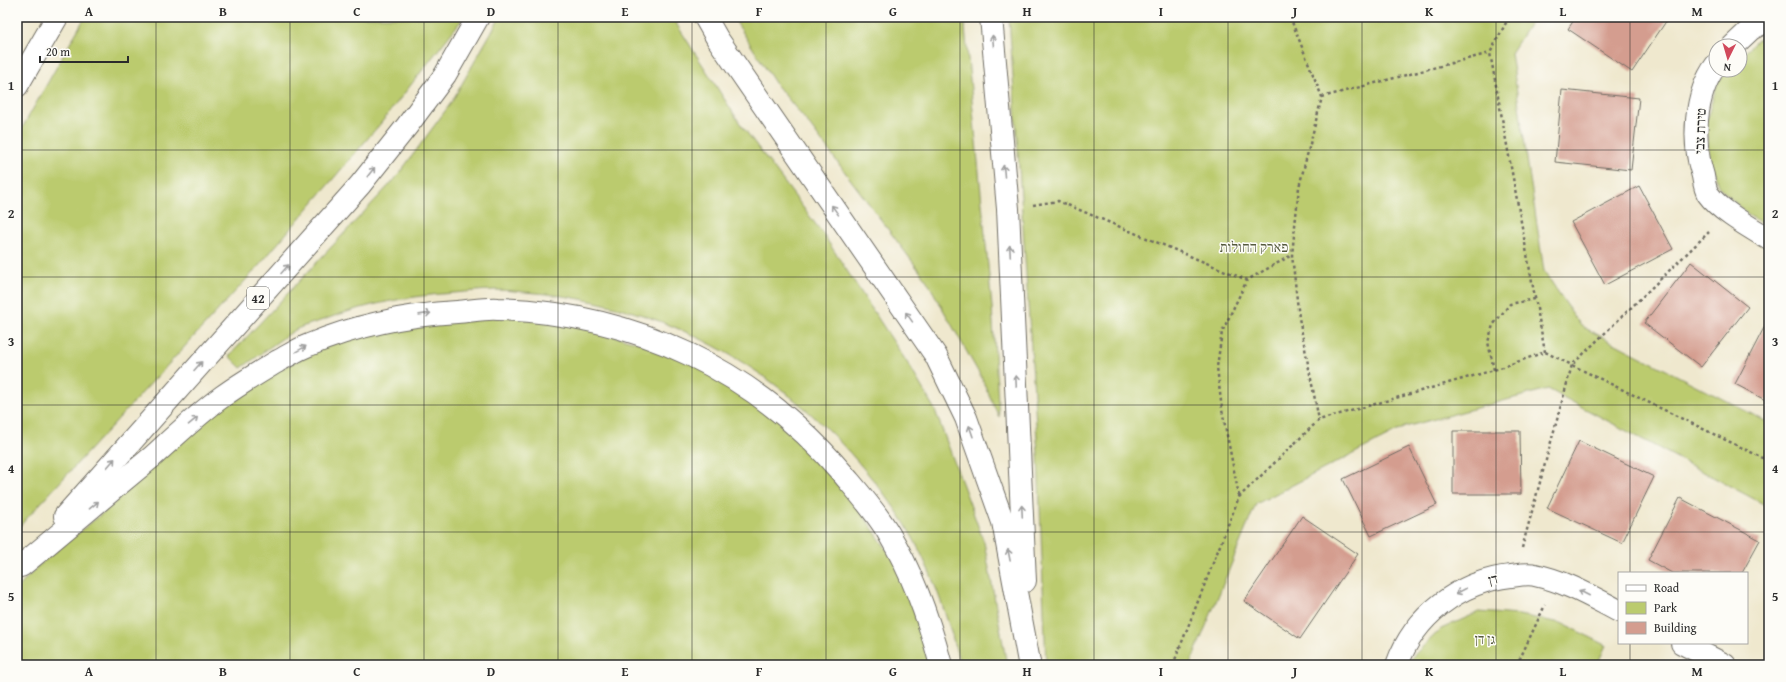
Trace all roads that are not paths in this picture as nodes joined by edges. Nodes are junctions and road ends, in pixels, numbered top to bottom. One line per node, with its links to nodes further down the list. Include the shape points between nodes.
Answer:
1 (57, 17): 8 (main road)
2 (478, 17): 10 (main road, 42, one-way to 2, via 360,185 445,75)
3 (705, 17): 13 (main road, one-way to 3, via 1003,522 966,418 936,356)
4 (991, 17): 13 (main road, one-way to 4, via 1008,210)
5 (1769, 20): 6 (main road, via 1751,29)
6 (1741, 38)
7 (1708, 78): 9 (main road, טירת צבי, via 1699,108 1696,139 1699,164 1708,193 1728,213)
8 (17, 86)
9 (1769, 239)
10 (19, 568): 14 (main road, one-way to 14, via 223,396 306,346 351,329 390,319 440,312 496,309 566,315 647,336 693,355 762,398 801,429 859,493 889,534 927,615)
11 (1618, 610): 15 (main road, דן, one-way to 15, via 1569,585 1534,574 1483,581 1444,601 1422,622 1408,642)
12 (1684, 644): 16 (main road)
13 (1029, 664)
14 (941, 665)
15 (1397, 665)
16 (1725, 665)

